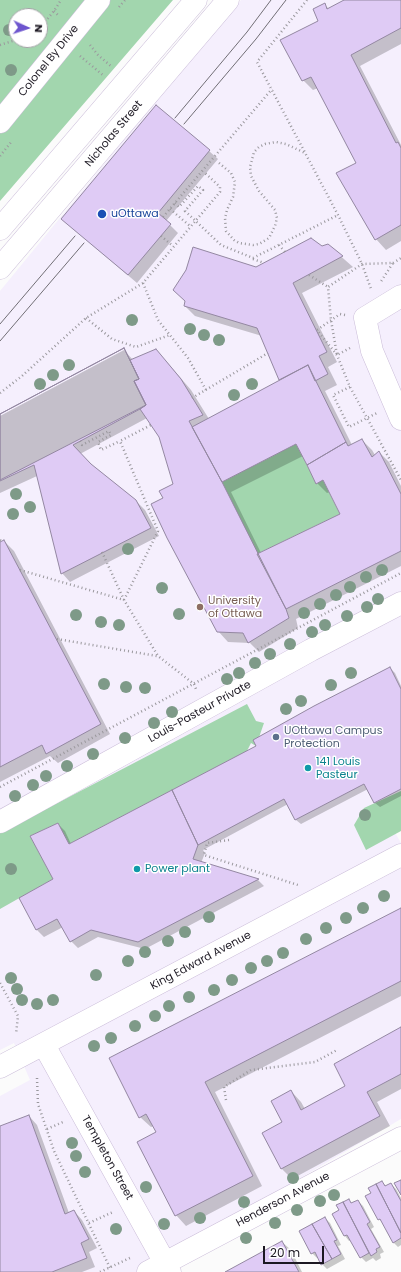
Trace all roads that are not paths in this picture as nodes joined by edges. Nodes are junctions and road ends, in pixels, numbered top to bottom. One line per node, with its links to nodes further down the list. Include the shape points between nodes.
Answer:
1 (99, 0): 4 (main road, Colonel By Drive)
2 (196, 0): 5 (main road)
3 (228, 0): 6 (main road, Nicholas Street)
4 (0, 122)
5 (0, 228)
6 (0, 268)
7 (401, 296): 8 (main road, via 365,318 372,351)
8 (401, 419)
9 (401, 604): 10 (main road, Louis-Pasteur Private, via 311,650)
10 (0, 822)
11 (401, 855): 12 (main road, King Edward Avenue)
12 (44, 1044): 13 (main road, King Edward Avenue); 15 (main road, Templeton Street)
13 (0, 1067)
14 (401, 1138): 15 (main road, Henderson Avenue)
15 (155, 1265)

